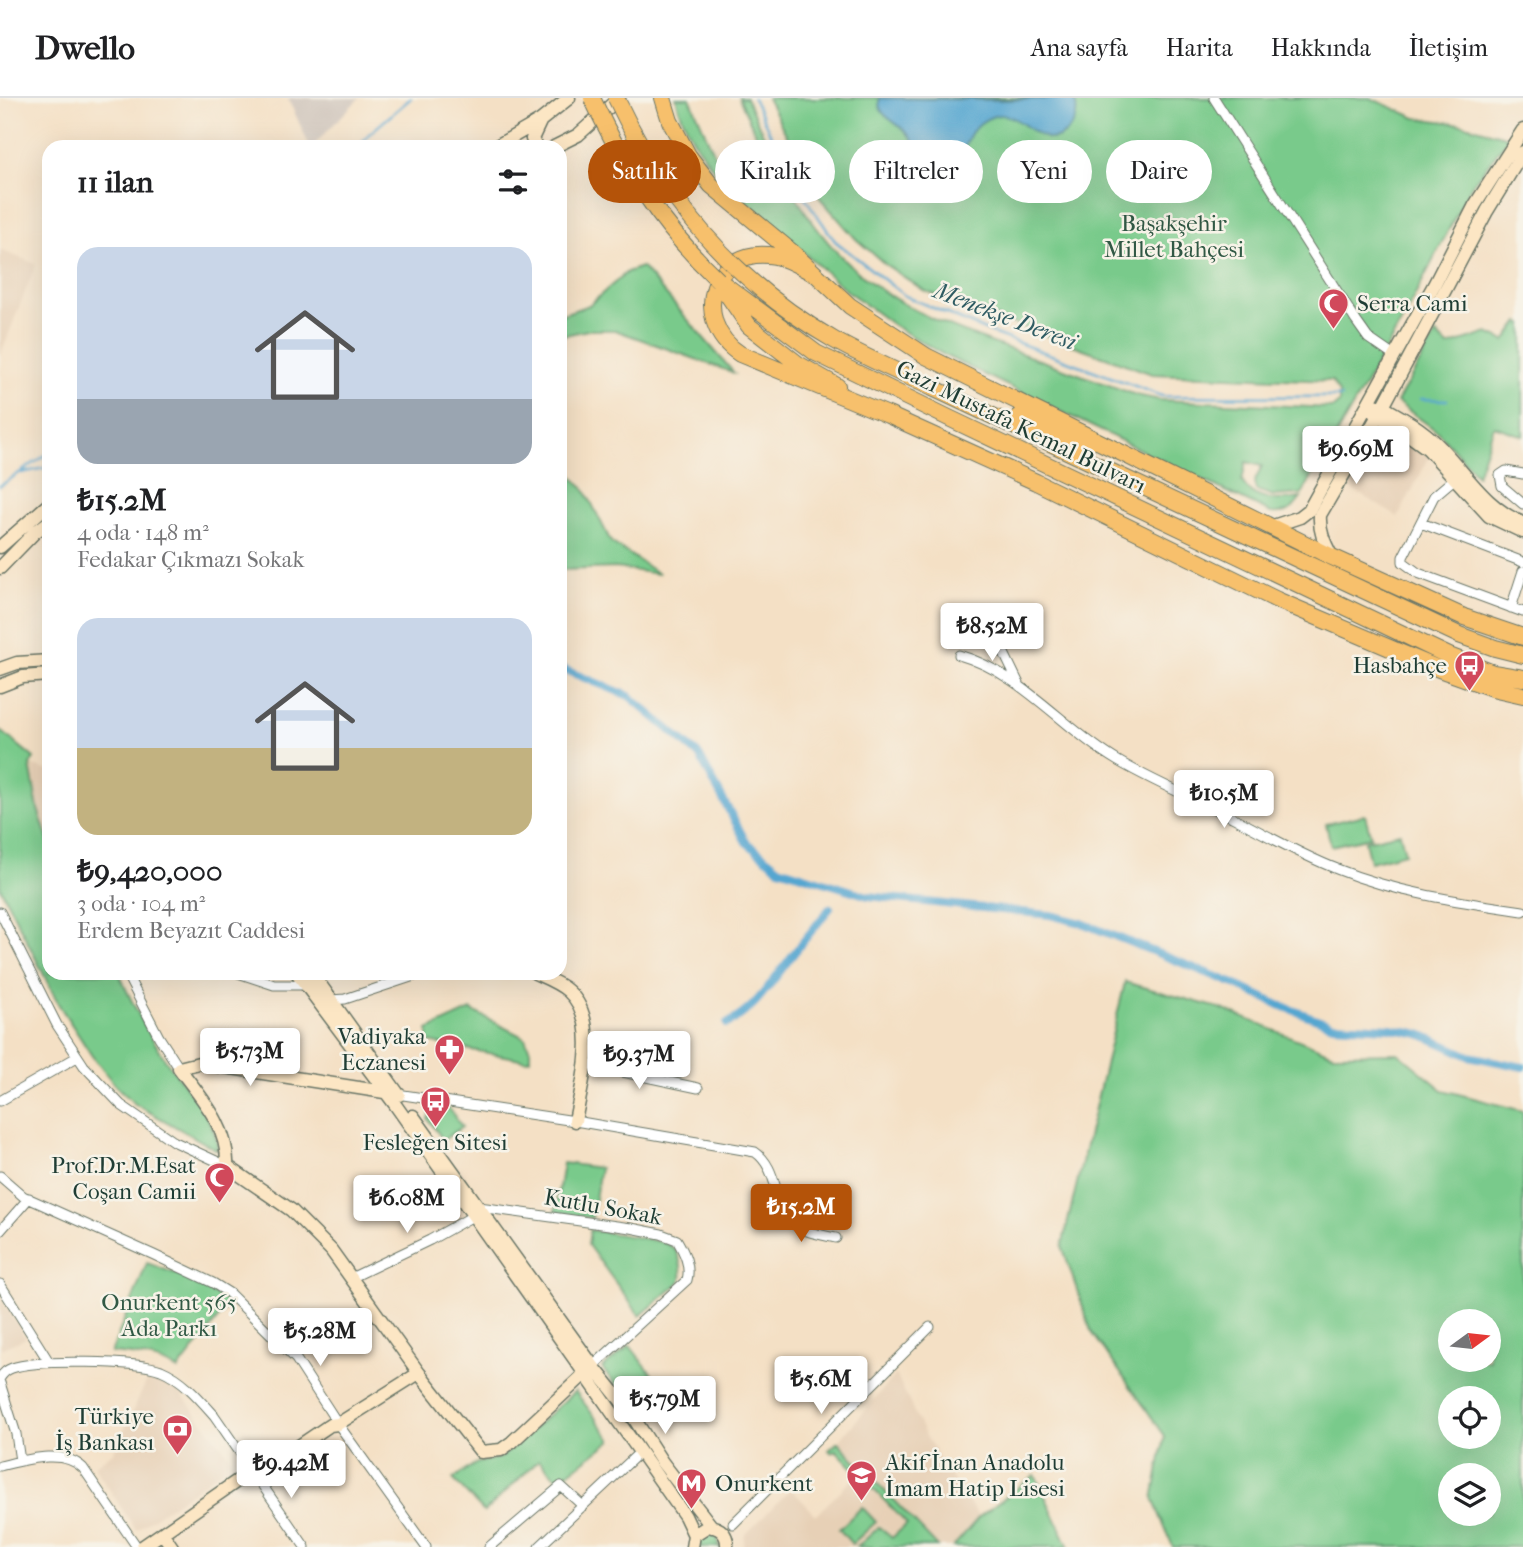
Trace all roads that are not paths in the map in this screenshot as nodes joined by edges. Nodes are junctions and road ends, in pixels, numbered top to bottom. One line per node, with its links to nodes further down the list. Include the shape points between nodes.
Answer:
1 (569, 98): 6 (street)
2 (592, 98): 13 (highway, Gazi Mustafa Kemal Bulvarı, bridge, via 615,147 655,211)
3 (617, 98): 10 (street); 15 (highway, Gazi Mustafa Kemal Bulvarı, bridge, via 632,133 671,194 705,237 746,277 834,340)
4 (663, 98): 12 (highway, via 688,155 711,185)
5 (1214, 98): 14 (street, via 1356,321 1368,338)
6 (540, 121): 8 (street); 9 (street)
7 (1523, 130): 14 (street, via 1475,205)
8 (507, 140)
9 (532, 140)
10 (567, 140)
11 (1523, 152): 17 (street)
12 (815, 274): 13 (highway, via 763,256 738,261); 26 (highway, via 850,306 926,356)
13 (718, 280): 18 (highway, via 749,326 798,364); 18 (highway, via 710,312 728,347); 40 (highway, Gazi Mustafa Kemal Bulvarı, via 816,353)
14 (1394, 356): 16 (street)
15 (935, 389): 26 (highway, via 1019,417); 39 (highway, Gazi Mustafa Kemal Bulvarı, via 1459,635)
16 (1368, 404): 17 (street); 26 (street, via 1309,510)
17 (1380, 412): 20 (street, via 1428,449); 23 (street, via 1430,438 1492,504); 30 (street, via 1320,514 1322,539)
18 (888, 415): 29 (highway)
19 (1523, 474): 21 (street, via 1506,471 1500,475 1502,486)
20 (1454, 479): 24 (street, via 1434,496); 27 (street, via 1489,516)
21 (1521, 503): 23 (street)
22 (42, 510): 28 (street)
23 (1514, 519)
24 (1420, 523): 31 (street); 34 (street, via 1403,557 1405,565)
25 (42, 527): 32 (street)
26 (1270, 527): 30 (highway)
27 (1523, 533)
28 (0, 547)
29 (1188, 556): 40 (highway); 47 (highway, via 1276,600 1439,669)
30 (1332, 556): 37 (highway, via 1464,617)
31 (1523, 562)
32 (0, 568)
33 (1523, 571): 34 (street)
34 (1511, 608): 35 (street)
35 (1523, 612)
36 (999, 627): 46 (street, via 1002,649)
37 (1523, 637)
38 (959, 655): 46 (street, via 979,661)
39 (1523, 655)
40 (1449, 656): 44 (highway, Gazi Mustafa Kemal Bulvarı, via 1493,673)
41 (42, 661): 42 (street)
42 (0, 669)
43 (42, 676): 45 (street)
44 (1523, 678)
45 (0, 686)
46 (1021, 686): 48 (street, via 1116,760 1336,869 1453,901)
47 (1523, 695)
48 (1523, 911)
49 (0, 912): 57 (street)
50 (130, 980): 59 (street)
51 (259, 980): 52 (street, via 274,985)
52 (303, 980)
53 (310, 980): 56 (street)
54 (402, 980): 56 (street)
55 (549, 980): 58 (street, via 571,994 581,1009)
56 (325, 1001): 61 (street)
57 (77, 1057): 62 (street); 64 (street, via 121,1105 173,1141)
58 (585, 1064): 60 (street); 63 (street)
59 (179, 1068): 61 (street, via 199,1063); 64 (street, via 207,1104 222,1135)
60 (698, 1088)
61 (391, 1092): 63 (street); 67 (street)
62 (0, 1101)
63 (575, 1121): 69 (street, via 755,1152 767,1164 795,1225)
64 (226, 1166): 70 (street, via 291,1210)
65 (0, 1176): 66 (street)
66 (29, 1198): 68 (street); 77 (street, via 229,1293 296,1359)
67 (476, 1211): 70 (street); 74 (street); 74 (street, Kutlu Sokak, via 631,1228 677,1240 688,1264 687,1280)
68 (0, 1231)
69 (836, 1238)
70 (353, 1278): 75 (street)
71 (0, 1284): 73 (street)
72 (930, 1327): 83 (street)
73 (49, 1362): 76 (street, via 11,1368); 81 (street, via 139,1365 171,1375 206,1406)
74 (589, 1370): 75 (street, via 512,1442 489,1453 481,1452); 78 (street); 84 (street, via 630,1412 662,1462)
75 (419, 1373): 77 (street)
76 (0, 1380): 79 (street)
77 (338, 1424): 81 (street, via 268,1467); 91 (street)
78 (640, 1452): 82 (street); 86 (street, via 685,1516)
79 (20, 1461): 80 (street); 88 (street, via 76,1461)
80 (0, 1466)
81 (253, 1470): 85 (street); 90 (street)
82 (583, 1506): 92 (street, via 561,1486); 93 (street)
83 (733, 1524): 84 (street); 87 (street)
84 (714, 1527): 86 (street, via 702,1528); 87 (street, via 723,1533)
85 (163, 1534): 88 (street); 89 (street)
86 (692, 1542)
87 (727, 1545)
88 (139, 1547)
89 (172, 1547)
90 (305, 1547)
91 (426, 1547)
92 (489, 1547)
93 (539, 1547)

